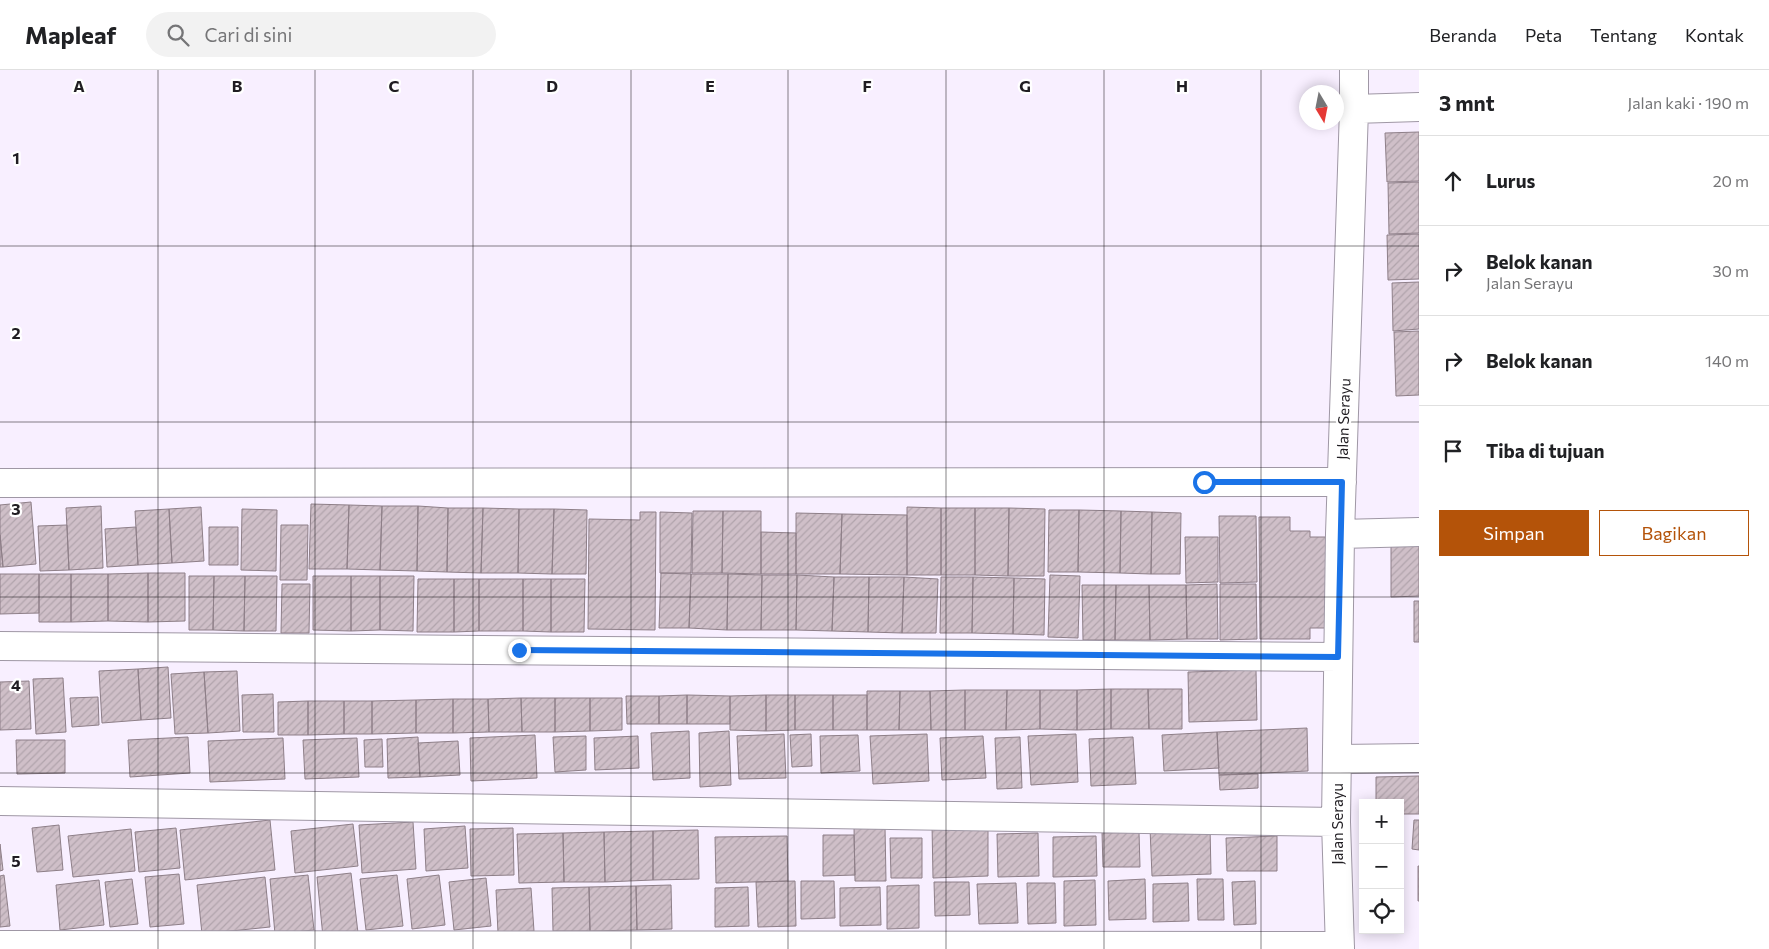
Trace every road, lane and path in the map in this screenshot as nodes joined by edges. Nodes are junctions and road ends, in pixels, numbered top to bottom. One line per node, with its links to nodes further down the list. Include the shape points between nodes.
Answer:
1 (1354, 70): 3 (street, Jalan Serayu)
2 (1419, 107): 3 (street)
3 (1354, 109): 4 (street, Jalan Serayu)
4 (1342, 482): 5 (street); 7 (street, Jalan Serayu)
5 (0, 483)
6 (1419, 532): 7 (street)
7 (1340, 534): 9 (street, Jalan Serayu)
8 (0, 646): 9 (street)
9 (1338, 657): 11 (street, Jalan Serayu)
10 (1419, 758): 11 (street)
11 (1338, 759): 13 (street, Jalan Serayu)
12 (0, 801): 13 (street)
13 (1336, 822): 15 (street, Jalan Serayu)
14 (0, 945): 15 (street)
15 (1340, 947)

